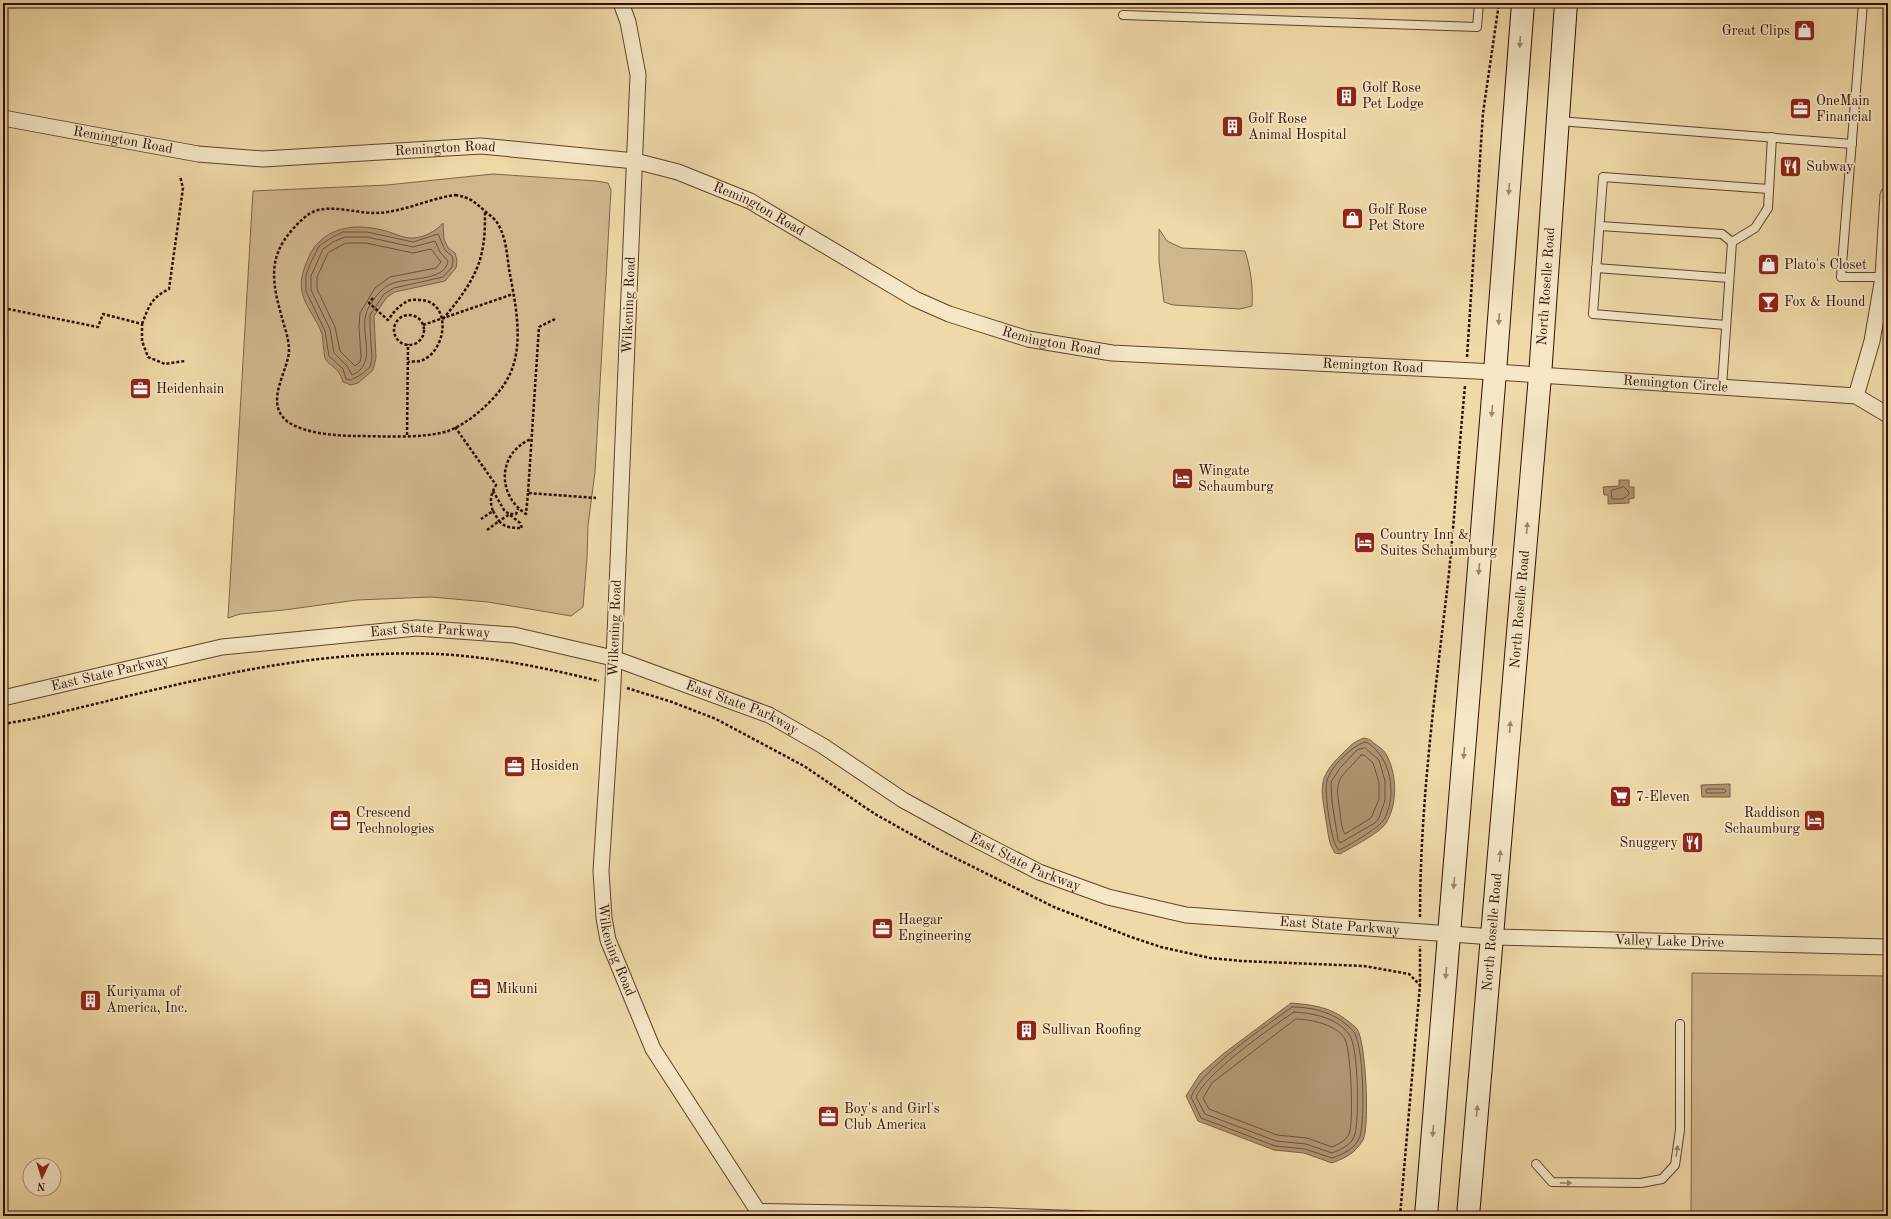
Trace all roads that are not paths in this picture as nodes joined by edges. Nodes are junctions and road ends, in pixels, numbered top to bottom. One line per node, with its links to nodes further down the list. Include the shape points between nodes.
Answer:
1 (622, 3): 11 (street, Wilkening Road, via 638,75)
2 (1479, 3): 6 (lane, via 1477,27)
3 (1522, 3): 20 (main road, one-way to 20)
4 (1566, 3): 8 (main road, North Roselle Road)
5 (1863, 3): 10 (lane)
6 (1123, 15)
7 (3, 118): 11 (street, Remington Road, via 198,154 263,159 481,146)
8 (1557, 121): 9 (lane); 21 (main road, North Roselle Road)
9 (1772, 137): 10 (lane); 12 (lane)
10 (1852, 144): 17 (lane, via 1841,277)
11 (635, 161): 20 (street, Remington Road, via 678,172 750,201 915,299 949,314 1028,339 1112,353); 25 (street, Wilkening Road)
12 (1769, 189): 14 (lane, via 1604,177); 15 (lane, via 1768,208 1755,228)
13 (1888, 195): 17 (street)
14 (1600, 226): 15 (lane, via 1722,234); 16 (lane)
15 (1732, 242): 18 (lane)
16 (1596, 268): 18 (lane); 19 (lane, via 1593,314)
17 (1883, 277): 23 (street, via 1872,341)
18 (1729, 278): 19 (lane)
19 (1726, 325): 22 (lane)
20 (1495, 372): 21 (street, Remington Circle); 27 (main road, one-way to 27)
21 (1540, 376): 22 (street, Remington Circle); 28 (main road, North Roselle Road, one-way to 21)
22 (1722, 387): 23 (street, Remington Circle)
23 (1856, 396): 24 (street, Remington Circle)
24 (1888, 415)
25 (614, 658): 26 (street, East State Parkway, via 514,635 417,628 222,647); 27 (street, East State Parkway, via 769,715 823,746 903,800 967,835 1039,872 1108,897 1186,915); 32 (street, Wilkening Road, via 601,871 608,940 654,1049)
26 (3, 698)
27 (1450, 935): 28 (street, Valley Lake Drive); 34 (main road, one-way to 34)
28 (1493, 936): 29 (street, Valley Lake Drive); 35 (main road, North Roselle Road, one-way to 28)
29 (1888, 946)
30 (1680, 1024): 31 (lane, one-way to 30, via 1552,1182 1641,1183 1662,1179 1675,1165 1680,1130)
31 (1536, 1164)
32 (757, 1212): 33 (lane, via 990,1212)
33 (1105, 1216)
34 (1426, 1216)
35 (1468, 1216)

